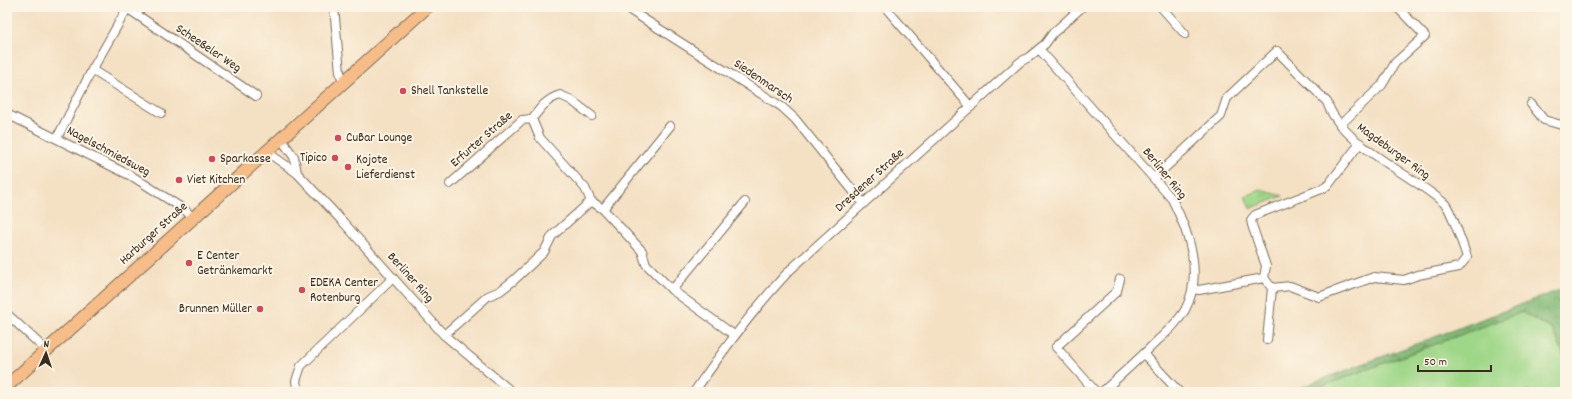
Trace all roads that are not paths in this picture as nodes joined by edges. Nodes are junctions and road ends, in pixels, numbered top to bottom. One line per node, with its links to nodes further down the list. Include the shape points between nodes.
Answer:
1 (334, 7): 12 (street)
2 (427, 7): 12 (main road, Harburger Straße)
3 (625, 7): 32 (street, Siedenmarsch, via 782,107 795,119)
4 (885, 7): 15 (street)
5 (1082, 7): 10 (street, Dresdener Straße)
6 (1161, 7): 9 (street)
7 (1397, 7): 20 (street, via 1425,36 1395,63 1382,85)
8 (128, 8): 11 (street, Scheeßeler Weg); 13 (street, Scheeßeler Weg)
9 (1185, 34)
10 (1039, 49): 15 (street, Dresdener Straße, via 1020,62); 28 (street, Berliner Ring)
11 (92, 70): 16 (street); 23 (street, Scheeßeler Weg)
12 (343, 83): 24 (main road, Harburger Straße)
13 (256, 96)
14 (1531, 104): 22 (street, via 1544,120)
15 (971, 107): 32 (street, Dresdener Straße)
16 (161, 113)
17 (7, 114): 23 (street, Nagelschmiedsweg)
18 (592, 116): 19 (street, Erfurter Straße, via 560,95 551,98)
19 (532, 118): 29 (street, Erfurter Straße, via 522,120); 30 (street, Erfurter Straße, via 540,138 585,188)
20 (1340, 125): 25 (street, Magdeburger Ring, via 1347,134); 28 (street, Magdeburger Ring, via 1330,113 1327,102 1277,51 1227,98 1221,116)
21 (670, 126): 33 (street)
22 (1565, 126)
23 (57, 138): 34 (street, Nagelschmiedsweg, via 135,178 185,210)
24 (281, 138): 26 (main road, Harburger Straße); 27 (street, Berliner Ring, via 294,157)
25 (1360, 143): 36 (street, via 1324,188 1254,214 1251,220 1266,266); 38 (street, Magdeburger Ring, via 1446,205 1467,257 1459,267 1404,280 1374,278 1318,297 1290,286)
26 (267, 152): 27 (street, Berliner Ring); 34 (main road, Harburger Straße)
27 (297, 173): 35 (street, Berliner Ring)
28 (1154, 178): 39 (street, Berliner Ring, via 1172,199 1182,218 1192,252)
29 (450, 184)
30 (591, 201): 33 (street); 42 (street, via 552,236 544,252 514,280 500,291 488,296)
31 (744, 202): 40 (street)
32 (864, 203): 43 (street, Dresdener Straße, via 790,270)
33 (603, 208): 40 (street, via 642,251 646,264)
34 (193, 218): 45 (main road, Harburger Straße)
35 (393, 278): 42 (street, Berliner Ring); 48 (street, via 301,366 296,381)
36 (1264, 278): 38 (street); 39 (street)
37 (1120, 279): 51 (street, via 1117,290 1056,347)
38 (1272, 288): 44 (street)
39 (1193, 289): 46 (street, Berliner Ring, via 1186,309 1175,324)
40 (672, 290): 43 (street)
41 (7, 314): 45 (street)
42 (444, 335): 49 (street, Berliner Ring)
43 (734, 335): 50 (street, Dresdener Straße)
44 (1267, 340)
45 (46, 350): 47 (main road, Harburger Straße)
46 (1144, 354): 52 (street, Berliner Ring); 53 (street)
47 (7, 386)
48 (298, 392)
49 (512, 392)
50 (694, 392)
51 (1096, 392)
52 (1102, 392)
53 (1178, 392)

